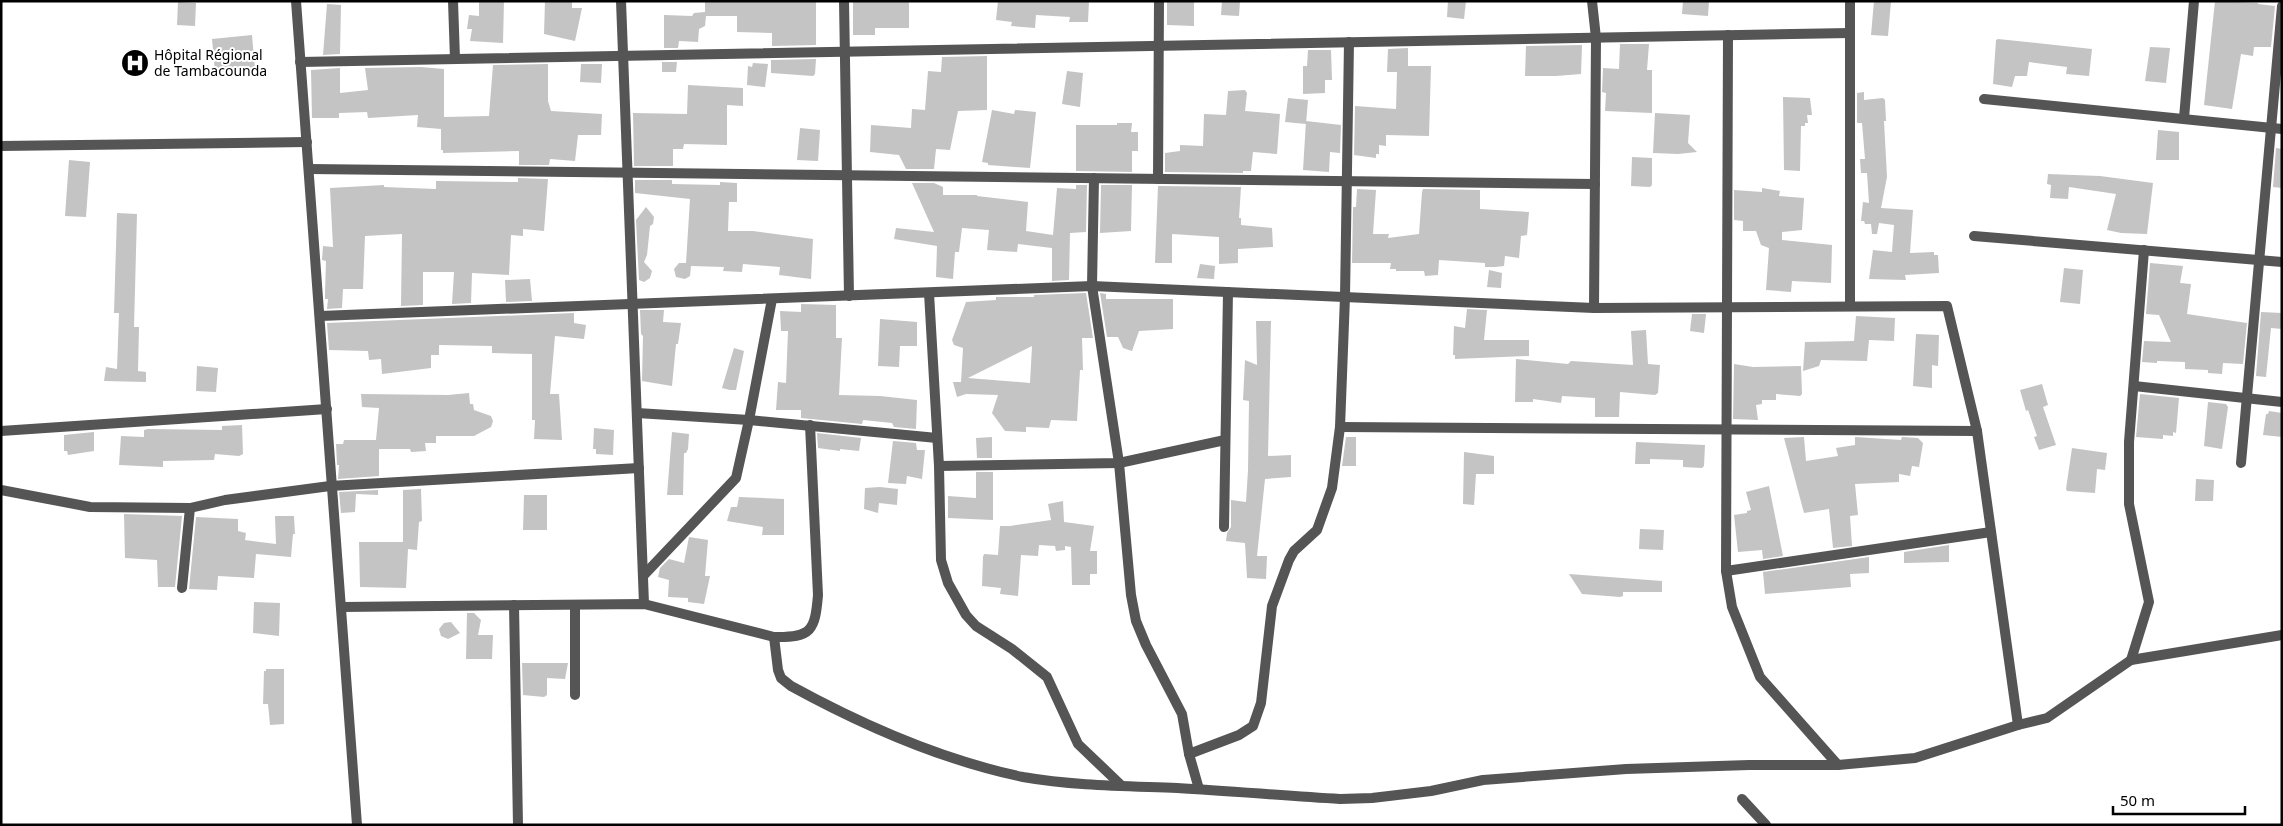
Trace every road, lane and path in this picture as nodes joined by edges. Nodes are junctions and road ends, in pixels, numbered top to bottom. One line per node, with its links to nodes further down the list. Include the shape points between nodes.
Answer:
1 (296, 1): 18 (street)
2 (453, 1): 17 (street)
3 (621, 1): 16 (street)
4 (844, 1): 15 (street)
5 (1158, 1): 14 (street)
6 (1592, 1): 12 (street)
7 (1850, 1): 10 (street)
8 (2194, 1): 20 (street)
9 (2282, 6): 21 (street)
10 (1850, 33): 11 (street); 42 (street)
11 (1728, 35): 12 (street); 43 (street)
12 (1596, 38): 13 (street); 30 (street)
13 (1349, 42): 14 (street); 29 (street)
14 (1158, 46): 15 (street); 28 (street)
15 (845, 52): 16 (street); 26 (street)
16 (623, 56): 17 (street); 25 (street)
17 (455, 59): 18 (street)
18 (300, 62): 22 (street)
19 (1984, 99): 20 (street)
20 (2184, 118): 21 (street)
21 (2276, 128): 33 (street)
22 (307, 142): 23 (street); 24 (street)
23 (1, 146)
24 (309, 169): 25 (street); 45 (street)
25 (628, 173): 26 (street); 41 (street)
26 (848, 176): 27 (street); 38 (street)
27 (1094, 178): 28 (street); 35 (street)
28 (1158, 179): 29 (street)
29 (1346, 182): 30 (street); 39 (street)
30 (1595, 184): 44 (street)
31 (1974, 236): 32 (street)
32 (2144, 250): 33 (street); 46 (street)
33 (2259, 260): 34 (street); 47 (street)
34 (2282, 262)
35 (1092, 286): 36 (street); 37 (street); 59 (street)
36 (929, 292): 38 (street); 57 (street)
37 (1228, 292): 39 (street); 58 (street)
38 (849, 296): 40 (street)
39 (1345, 297): 44 (street); 53 (street)
40 (772, 299): 41 (street); 51 (street)
41 (633, 304): 45 (street); 50 (street)
42 (1850, 306): 43 (street); 56 (street, via 1947,306)
43 (1727, 307): 44 (street); 54 (street)
44 (1594, 308)
45 (320, 316): 49 (street)
46 (2134, 386): 47 (street); 77 (street, via 2129,504 2149,602)
47 (2246, 398): 48 (street); 60 (street)
48 (2282, 402)
49 (327, 409): 55 (street); 63 (street)
50 (637, 413): 51 (street); 62 (street)
51 (749, 420): 52 (street); 69 (street, via 736,478)
52 (810, 426): 57 (street); 76 (street, via 818,594 816,620 796,638)
53 (1340, 427): 54 (street); 80 (street, via 1328,505 1317,530 1294,551 1272,606 1261,702 1253,726 1239,736)
54 (1726, 430): 56 (street); 68 (street)
55 (1, 431)
56 (1977, 431): 67 (street)
57 (937, 438): 61 (street)
58 (1225, 440): 59 (street); 66 (street)
59 (1119, 463): 61 (street); 80 (street, via 1136,621 1154,664 1182,714)
60 (2241, 463)
61 (939, 466): 82 (street, via 941,560 956,599 976,626 1047,677 1078,744)
62 (639, 468): 63 (street); 69 (street)
63 (330, 486): 65 (street); 74 (street)
64 (1, 490): 65 (street, via 90,507)
65 (190, 508): 70 (street)
66 (1224, 527)
67 (1991, 532): 68 (street); 79 (street)
68 (1726, 571): 81 (street, via 1732,607 1760,677)
69 (643, 576): 71 (street)
70 (182, 588)
71 (644, 604): 72 (street); 76 (street)
72 (575, 605): 73 (street); 78 (street)
73 (514, 606): 74 (street); 86 (street)
74 (342, 607): 85 (street)
75 (2282, 635): 77 (street)
76 (774, 637): 82 (street, via 781,678 799,691 876,730 936,752 1023,776 1074,784)
77 (2131, 660): 79 (street, via 2048,718)
78 (576, 695)
79 (2018, 725): 81 (street, via 1915,758)
80 (1189, 754): 83 (street)
81 (1838, 765): 83 (street, via 1626,769 1483,780 1431,791 1372,798)
82 (1122, 786): 83 (street)
83 (1199, 789)
84 (1742, 799): 87 (street)
85 (357, 825)
86 (518, 825)
87 (1766, 825)

